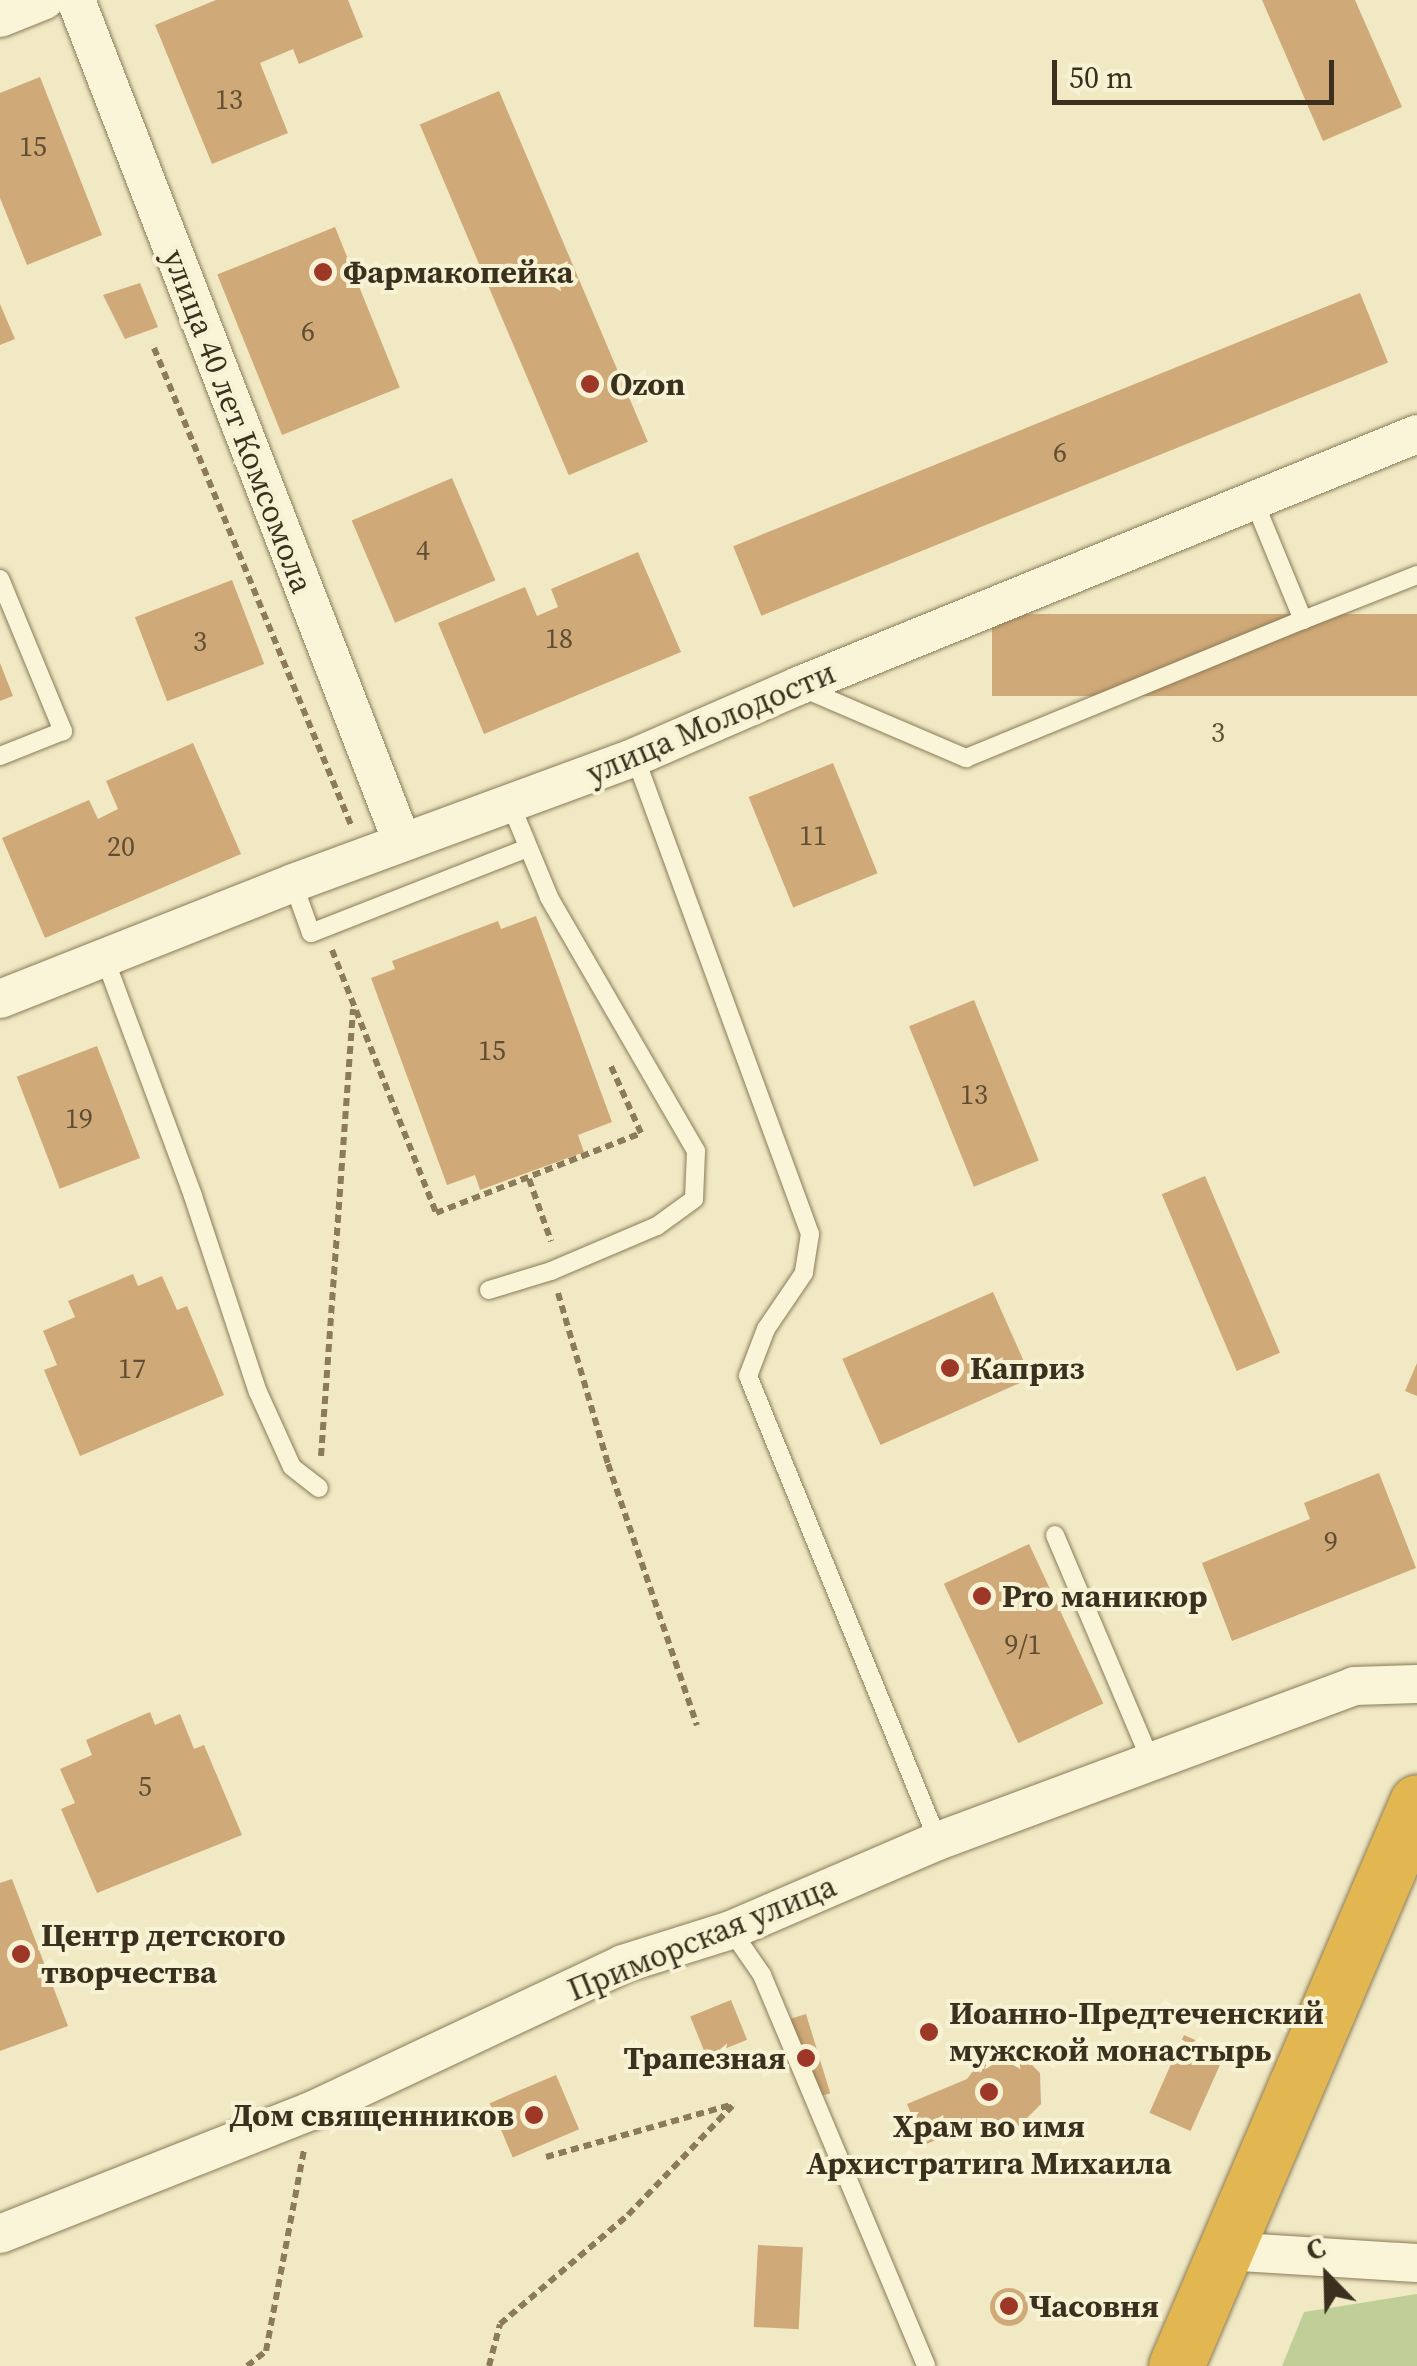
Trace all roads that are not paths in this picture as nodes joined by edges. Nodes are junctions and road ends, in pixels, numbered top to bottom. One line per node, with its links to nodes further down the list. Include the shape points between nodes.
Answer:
1 (45, 0): 3 (street)
2 (76, 0): 13 (street, улица 40 лет Комсомола)
3 (0, 18)
4 (1417, 434): 5 (street, улица Молодости)
5 (1254, 500): 8 (lane); 9 (street, улица Молодости)
6 (1417, 575): 8 (lane)
7 (0, 580): 10 (lane, via 62,731)
8 (1303, 620): 9 (lane, via 966,758)
9 (798, 686): 11 (street, улица Молодости)
10 (0, 756)
11 (635, 758): 12 (street, улица Молодости); 24 (lane, via 810,1234 804,1273 766,1328 748,1376)
12 (510, 803): 13 (street, улица Молодости); 14 (lane)
13 (402, 842): 15 (street, улица Молодости)
14 (528, 848): 15 (lane, via 311,934); 18 (lane, via 584,961 696,1151 694,1199 657,1226)
15 (294, 883): 16 (street, улица Молодости)
16 (104, 959): 17 (street, улица Молодости); 19 (lane, via 258,1392 292,1467)
17 (2, 993)
18 (489, 1290)
19 (319, 1488)
20 (1055, 1535): 22 (lane)
21 (1417, 1684): 22 (street, Приморская улица, via 1354,1686)
22 (1151, 1761): 24 (street, Приморская улица)
23 (1416, 1811): 27 (highway)
24 (938, 1841): 25 (street, Приморская улица)
25 (732, 1930): 26 (street, Приморская улица, via 622,1964 311,2111); 29 (lane, via 762,1975)
26 (0, 2234)
27 (1225, 2250): 28 (street); 30 (highway)
28 (1417, 2262)
29 (926, 2366)
30 (1176, 2366)

